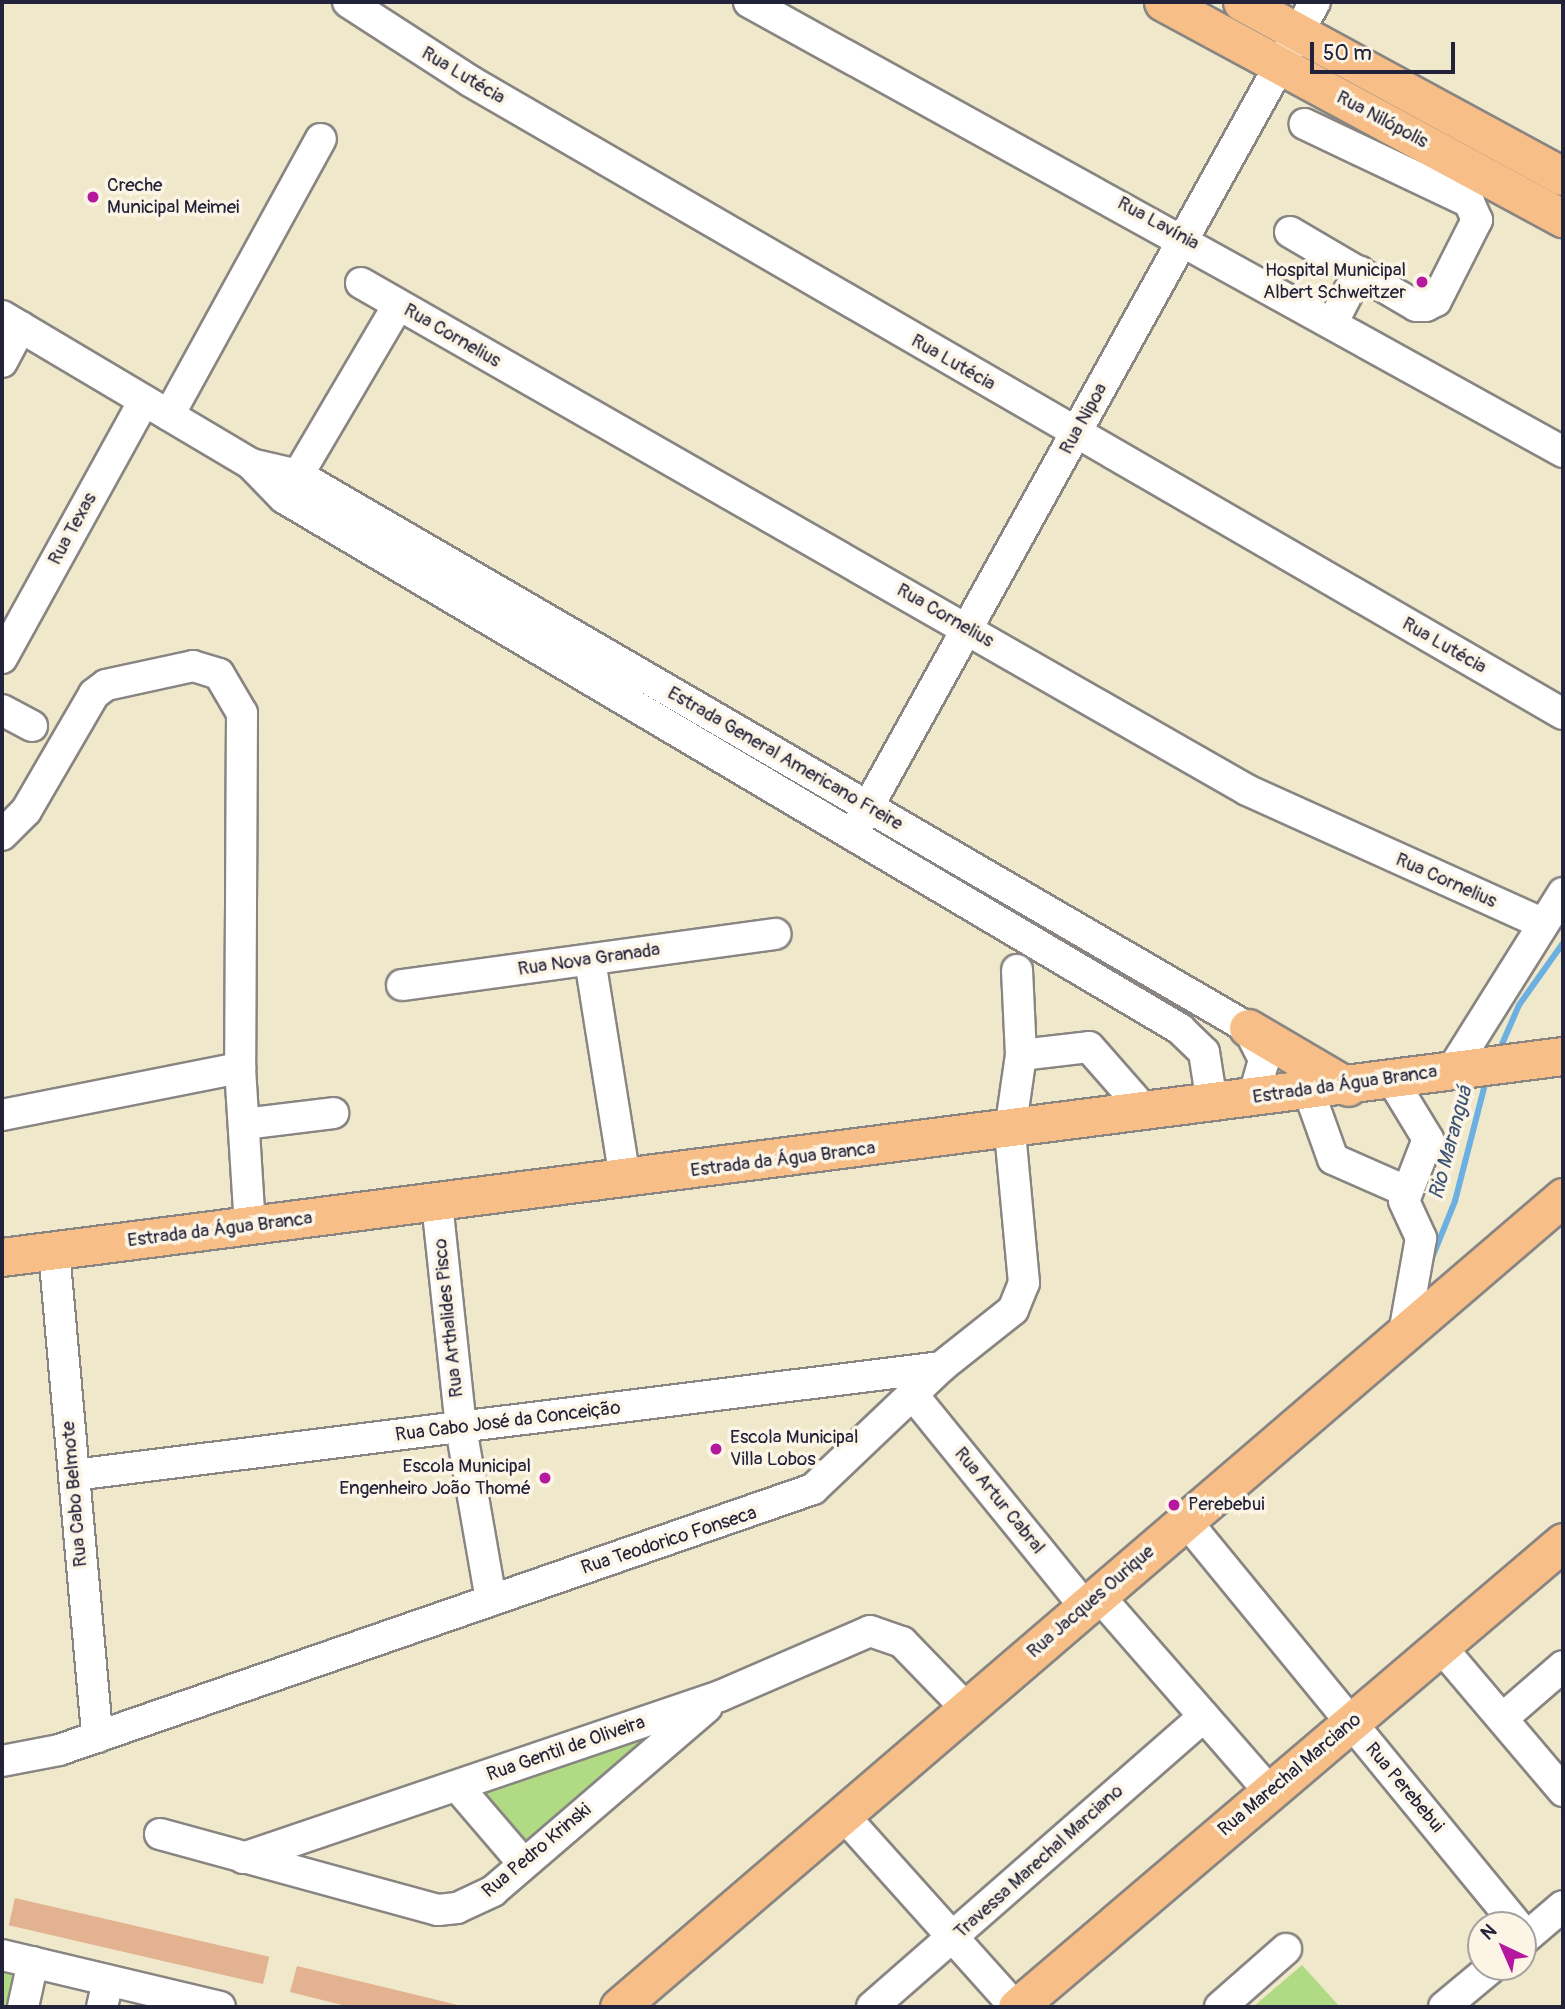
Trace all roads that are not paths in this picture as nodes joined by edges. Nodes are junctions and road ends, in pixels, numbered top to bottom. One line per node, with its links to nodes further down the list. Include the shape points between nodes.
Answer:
1 (348, 2): 24 (street, Rua Lutécia, via 470,82)
2 (749, 2): 16 (street, Rua Lavínia)
3 (1163, 2): 6 (main road, Rua Nilópolis)
4 (1242, 2): 5 (main road, Rua Nilópolis)
5 (1307, 17): 6 (street, Rua Nipoa); 7 (main road, Rua Nilópolis)
6 (1279, 65): 8 (main road, Rua Nilópolis); 16 (street, Rua Nipoa)
7 (1375, 74): 8 (main road); 11 (main road, Rua Nilópolis)
8 (1357, 107): 13 (main road, Rua Nilópolis)
9 (1305, 124): 17 (street, via 1476,210 1437,301 1416,306)
10 (321, 139): 23 (street, Rua Texas)
11 (1519, 152): 12 (main road, Rua Nilópolis); 13 (main road)
12 (1563, 176)
13 (1501, 185): 14 (main road, Rua Nilópolis)
14 (1563, 218)
15 (1290, 232): 17 (street)
16 (1184, 238): 21 (street, Rua Lavínia); 24 (street, Rua Nipoa)
17 (1359, 271): 21 (street)
18 (361, 283): 19 (street, Rua Cornelius)
19 (398, 305): 26 (street); 27 (street, Rua Cornelius)
20 (11, 321): 22 (street); 23 (street, Estrada General Americano Freire)
21 (1333, 322): 25 (street, Rua Lavínia)
22 (2, 362)
23 (156, 408): 26 (street, Estrada General Americano Freire); 28 (street, Rua Texas)
24 (1076, 434): 27 (street, Rua Nipoa); 30 (street, Rua Lutécia)
25 (1563, 452)
26 (291, 487): 32 (street, Estrada General Americano Freire); 34 (street, Estrada General Americano Freire)
27 (970, 630): 32 (street, Rua Nipoa); 36 (street, Rua Cornelius, via 1247,790)
28 (2, 658)
29 (2, 710): 31 (street)
30 (1563, 714)
31 (32, 726)
32 (869, 807): 34 (street, Rua Nipoa); 41 (street, Estrada General Americano Freire)
33 (2, 835): 44 (street, via 26,811 94,694 106,685 193,666 219,674 242,713)
34 (851, 835): 50 (street, Estrada General Americano Freire, via 1190,1035 1208,1062)
35 (1563, 893): 36 (street)
36 (1542, 923): 45 (street)
37 (776, 933): 38 (street, Rua Nova Granada)
38 (590, 960): 40 (street, Rua Nova Granada); 56 (street)
39 (1017, 970): 42 (street, Rua Teodorico Fonseca)
40 (402, 985)
41 (1248, 1028): 47 (main road); 49 (street, via 1264,1060)
42 (1021, 1055): 51 (street, via 1089,1047); 55 (street, Rua Teodorico Fonseca)
43 (1550, 1058): 45 (main road, Estrada da Água Branca)
44 (240, 1068): 53 (street); 54 (street)
45 (1460, 1069): 46 (main road, Estrada da Água Branca)
46 (1392, 1080): 47 (main road, Estrada da Água Branca); 57 (street, via 1428,1139)
47 (1348, 1087): 48 (main road, Estrada da Água Branca)
48 (1309, 1092): 49 (main road, Estrada da Água Branca); 57 (street, via 1334,1159)
49 (1253, 1098): 50 (main road, Estrada da Água Branca)
50 (1212, 1103): 51 (main road, Estrada da Água Branca)
51 (1147, 1112): 55 (main road, Estrada da Água Branca)
52 (333, 1113): 54 (street)
53 (2, 1115)
54 (244, 1124): 60 (street)
55 (1010, 1131): 56 (main road, Estrada da Água Branca); 64 (street, Rua Teodorico Fonseca, via 1024,1283 1013,1310 992,1333)
56 (625, 1179): 58 (main road, Estrada da Água Branca)
57 (1406, 1191): 63 (street, via 1404,1200 1421,1238)
58 (437, 1203): 60 (main road, Estrada da Água Branca); 67 (street, Rua Arthalides Pisco)
59 (1558, 1210): 63 (main road, Rua Jacques Ourique)
60 (250, 1227): 61 (main road, Estrada da Água Branca)
61 (54, 1251): 62 (main road, Estrada da Água Branca); 69 (street, Rua Cabo Belmote)
62 (2, 1257)
63 (1405, 1333): 70 (main road, Rua Jacques Ourique)
64 (941, 1367): 65 (street, Rua Cabo José da Conceição); 66 (street, Rua Teodorico Fonseca)
65 (858, 1376): 67 (street, Rua Cabo José da Conceição); 68 (street, via 876,1399)
66 (913, 1395): 68 (street, Rua Teodorico Fonseca); 73 (street, Rua Artur Cabral)
67 (461, 1428): 69 (street, Rua Cabo José da Conceição); 72 (street, Rua Arthalides Pisco)
68 (879, 1430): 72 (street, Rua Teodorico Fonseca, via 813,1489 786,1502)
69 (74, 1475): 81 (street, Rua Cabo Belmote)
70 (1186, 1521): 73 (main road, Rua Jacques Ourique); 80 (street, Rua Perebebui)
71 (1563, 1542): 74 (main road, Rua Marechal Marciano)
72 (491, 1600): 81 (street, Rua Teodorico Fonseca)
73 (1092, 1601): 77 (main road, Rua Jacques Ourique); 78 (street, Rua Artur Cabral)
74 (1441, 1647): 79 (street); 80 (main road, Rua Marechal Marciano)
75 (1563, 1666): 79 (street)
76 (720, 1696): 77 (street, Rua Gentil de Oliveira, via 855,1634 885,1631); 83 (street, Rua Gentil de Oliveira); 89 (street, Rua Pedro Krinski)
77 (967, 1709): 86 (main road, Rua Jacques Ourique)
78 (1204, 1716): 85 (street, Rua Artur Cabral); 93 (street, Travessa Marechal Marciano)
79 (1503, 1718): 84 (street)
80 (1351, 1723): 85 (main road, Rua Marechal Marciano); 90 (street, Rua Perebebui)
81 (97, 1737): 82 (street, Rua Teodorico Fonseca)
82 (2, 1761)
83 (457, 1786): 88 (street, Rua Gentil de Oliveira); 89 (street)
84 (1563, 1791)
85 (1270, 1792): 103 (main road, Rua Marechal Marciano)
86 (843, 1815): 93 (street); 101 (main road, Rua Jacques Ourique)
87 (160, 1833): 88 (street, Rua Pedro Krinski)
88 (243, 1858): 89 (street, Rua Pedro Krinski, via 438,1910 476,1902)
89 (523, 1863)
90 (1505, 1911)
91 (1559, 1919): 92 (street)
92 (1537, 1928)
93 (954, 1938): 102 (street, Travessa Marechal Marciano); 103 (street)
94 (1286, 1949): 104 (street)
95 (2, 1955): 96 (street)
96 (33, 1962): 98 (street); 99 (street)
97 (1475, 1981): 105 (street)
98 (105, 1994): 100 (street)
99 (23, 2007)
100 (220, 2007)
101 (619, 2007)
102 (872, 2007)
103 (1016, 2007)
104 (1220, 2007)
105 (1444, 2007)

